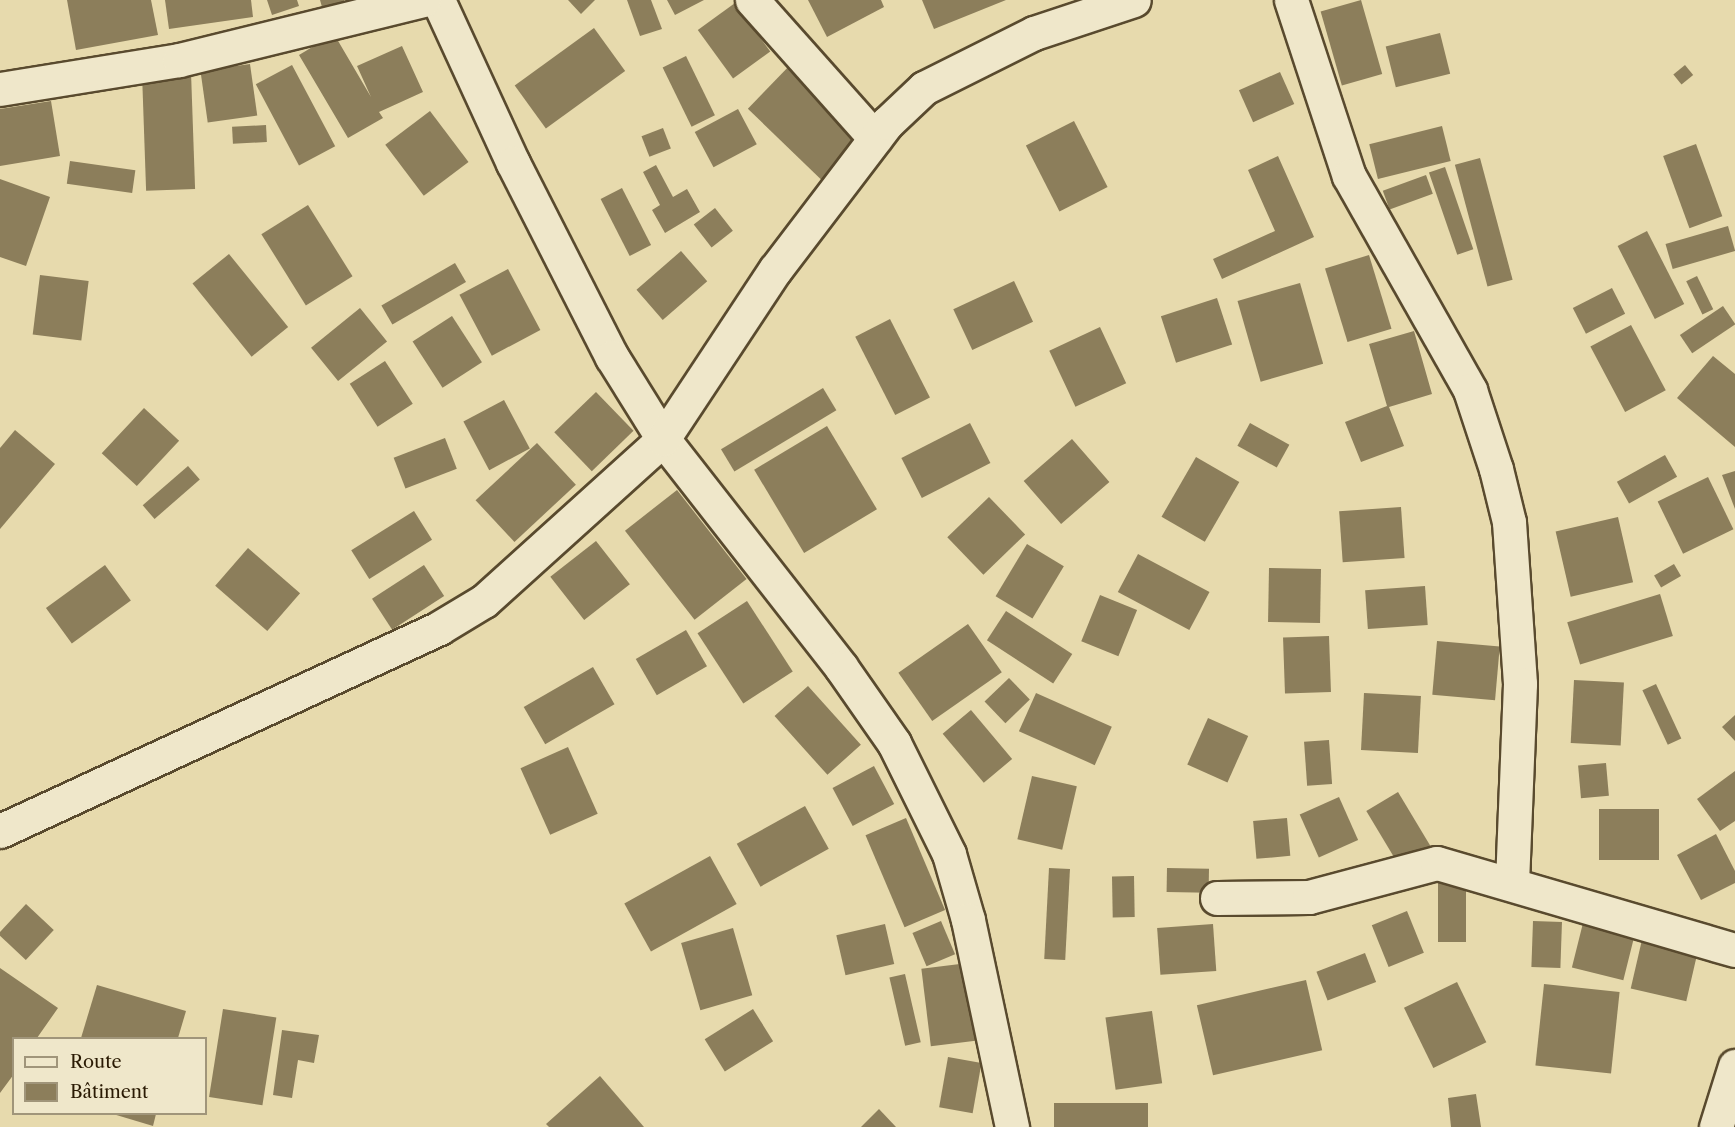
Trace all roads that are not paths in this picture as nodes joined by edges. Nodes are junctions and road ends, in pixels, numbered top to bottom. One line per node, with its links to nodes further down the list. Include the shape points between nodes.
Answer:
1 (424, 0): 6 (street, via 179,60)
2 (438, 0): 8 (street, via 513,163 607,346)
3 (752, 0): 7 (street)
4 (1134, 0): 7 (street, via 1034,33 924,88)
5 (1291, 0): 10 (street, via 1349,176 1470,390 1496,470 1509,522 1520,684)
6 (0, 89)
7 (875, 138): 8 (street, via 775,270)
8 (663, 439): 9 (street, via 484,601 439,628); 14 (street, via 841,667 894,743 949,854 968,920)
9 (0, 831)
10 (1512, 884): 11 (street, via 1437,863 1309,897); 12 (street)
11 (1217, 898)
12 (1735, 950)
13 (1735, 1066): 15 (street)
14 (1012, 1127)
15 (1716, 1127)

